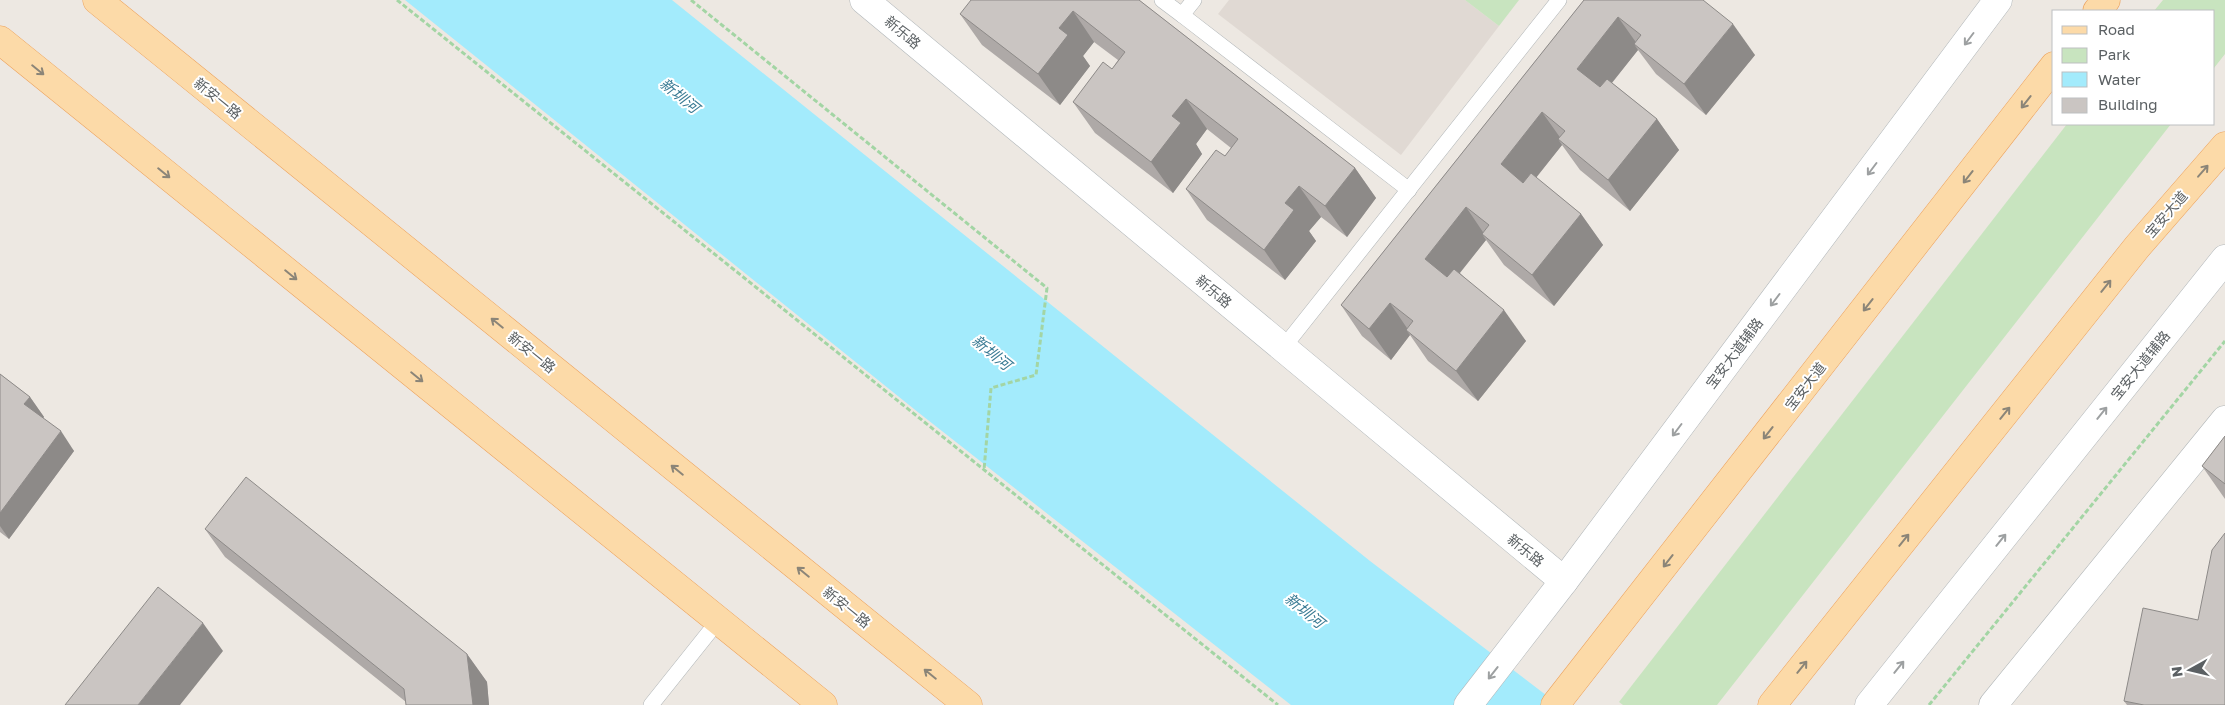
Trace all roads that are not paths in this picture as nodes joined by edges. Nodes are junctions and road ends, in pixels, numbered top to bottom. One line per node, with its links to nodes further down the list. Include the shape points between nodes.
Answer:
1 (97, 0): 23 (main road, 新安一路, one-way to 1)
2 (1162, 0): 9 (lane)
3 (1194, 0): 9 (lane)
4 (1559, 0): 13 (lane)
5 (1998, 0): 18 (main road, 宝安大道辅路, one-way to 18)
6 (2106, 0): 8 (main road)
7 (878, 4): 16 (main road, 新乐路)
8 (2098, 10)
9 (1182, 15): 13 (lane)
10 (1, 42): 19 (main road, one-way to 19)
11 (2052, 69): 25 (main road, 宝安大道, one-way to 25)
12 (2225, 146): 26 (main road, 宝安大道, one-way to 12, via 2137,247)
13 (1409, 190): 16 (lane)
14 (2225, 259): 15 (main road, 宝安大道辅路)
15 (2214, 284): 27 (main road, 宝安大道辅路, one-way to 15)
16 (1283, 348): 18 (main road, 新乐路)
17 (2225, 420): 28 (main road)
18 (1564, 581): 24 (main road, 宝安大道辅路, one-way to 24)
19 (718, 621): 20 (lane); 21 (lane)
20 (763, 656): 22 (main road)
21 (651, 705)
22 (823, 705)
23 (968, 705)
24 (1468, 705)
25 (1555, 705)
26 (1772, 705)
27 (1869, 705)
28 (1993, 705)

